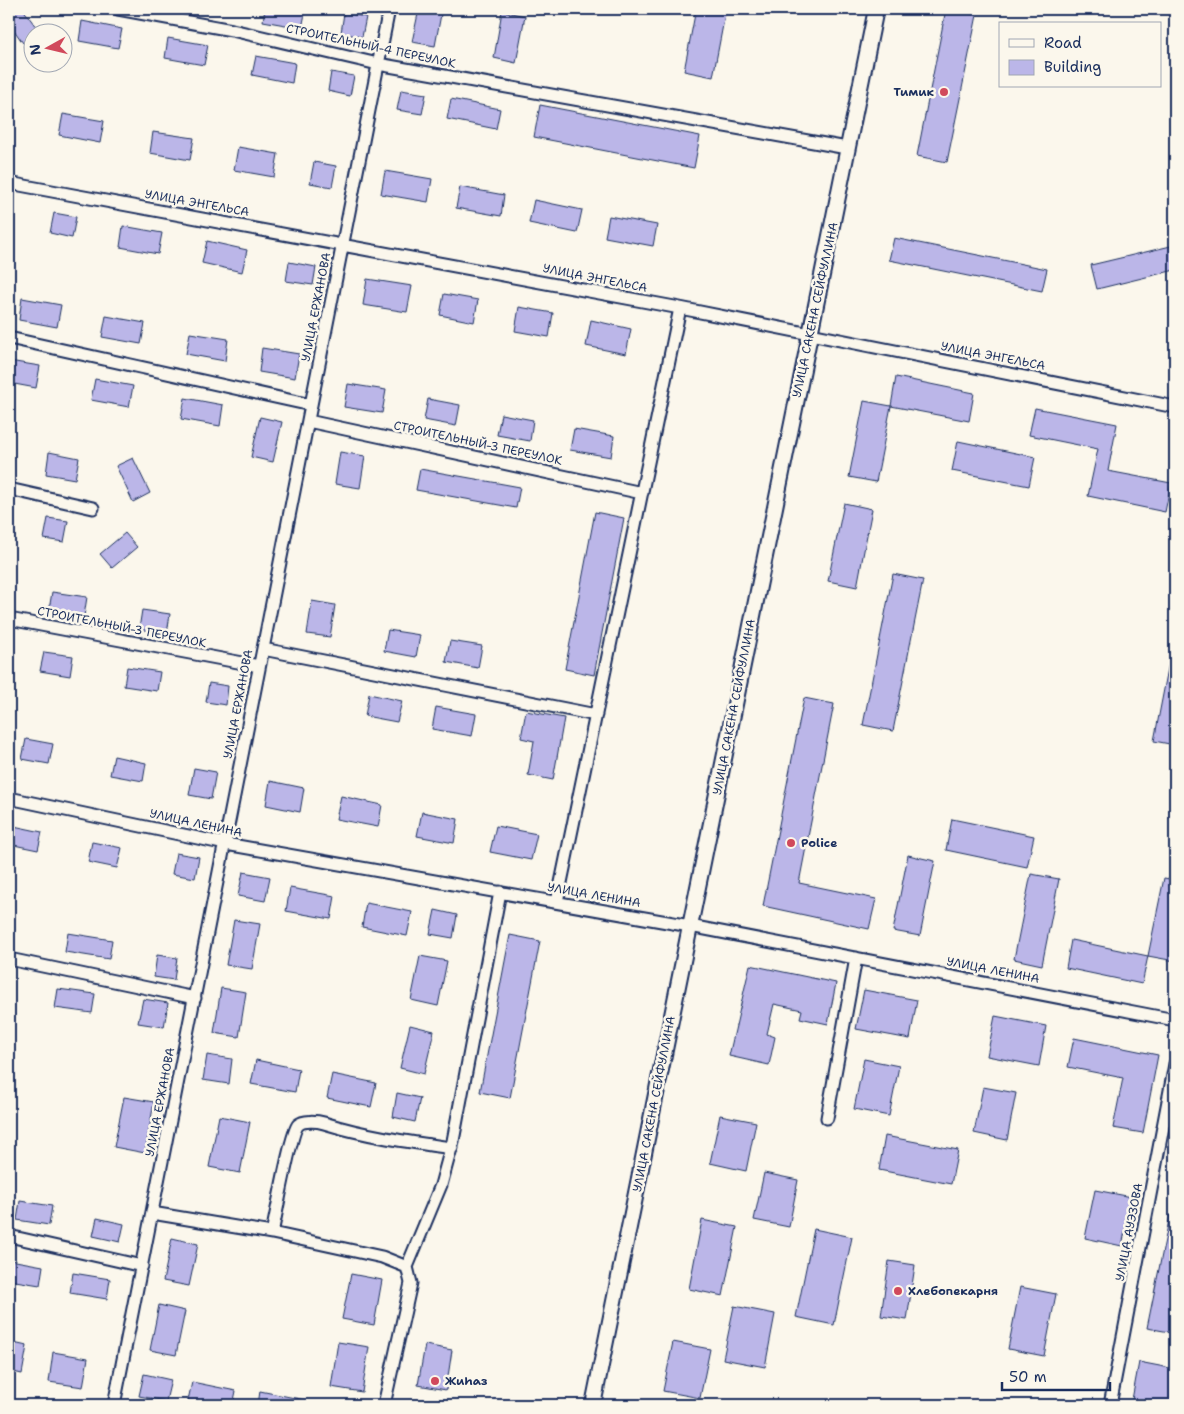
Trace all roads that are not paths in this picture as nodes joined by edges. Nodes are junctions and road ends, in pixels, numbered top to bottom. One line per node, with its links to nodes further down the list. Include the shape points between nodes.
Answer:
1 (118, 9): 4 (street, СТРОИТЕЛЬНЫЙ-4 ПЕРЕУЛОК, via 232,30)
2 (389, 9): 4 (street, УЛИЦА ЕРЖАНОВА)
3 (876, 9): 5 (street, УЛИЦА САКЕНА СЕЙФУЛЛИНА)
4 (378, 64): 5 (street, СТРОИТЕЛЬНЫЙ-4 ПЕРЕУЛОК); 7 (street, УЛИЦА ЕРЖАНОВА)
5 (847, 148): 9 (street, УЛИЦА САКЕНА СЕЙФУЛЛИНА)
6 (9, 183): 7 (street, УЛИЦА ЭНГЕЛЬСА)
7 (342, 243): 8 (street, УЛИЦА ЭНГЕЛЬСА); 11 (street, УЛИЦА ЕРЖАНОВА)
8 (680, 308): 9 (street, УЛИЦА ЭНГЕЛЬСА); 15 (street)
9 (810, 333): 12 (street, УЛИЦА ЭНГЕЛЬСА); 25 (street, УЛИЦА САКЕНА СЕЙФУЛЛИНА)
10 (9, 338): 11 (street)
11 (311, 405): 13 (street, УЛИЦА ЕРЖАНОВА)
12 (1175, 407)
13 (308, 421): 15 (street, СТРОИТЕЛЬНЫЙ-3 ПЕРЕУЛОК); 18 (street, УЛИЦА ЕРЖАНОВА)
14 (9, 489): 16 (street)
15 (642, 493): 20 (street)
16 (93, 508)
17 (9, 620): 19 (street, СТРОИТЕЛЬНЫЙ-3 ПЕРЕУЛОК)
18 (262, 649): 19 (street, УЛИЦА ЕРЖАНОВА); 20 (street)
19 (259, 666): 22 (street, УЛИЦА ЕРЖАНОВА)
20 (596, 715): 24 (street)
21 (9, 798): 22 (street, УЛИЦА ЛЕНИНА)
22 (226, 844): 23 (street, УЛИЦА ЛЕНИНА); 28 (street, УЛИЦА ЕРЖАНОВА)
23 (500, 892): 24 (street, УЛИЦА ЛЕНИНА); 32 (street)
24 (557, 902): 25 (street, УЛИЦА ЛЕНИНА)
25 (690, 926): 26 (street, УЛИЦА ЛЕНИНА); 40 (street, УЛИЦА САКЕНА СЕЙФУЛЛИНА)
26 (856, 958): 29 (street, УЛИЦА ЛЕНИНА); 31 (street)
27 (9, 959): 28 (street)
28 (195, 998): 33 (street, УЛИЦА ЕРЖАНОВА)
29 (1175, 1020)
30 (1175, 1064): 41 (street, УЛИЦА АУЭЗОВА)
31 (827, 1118)
32 (452, 1148): 34 (street, via 362,1135 319,1122 302,1122 296,1126 290,1145); 37 (street, via 441,1185)
33 (152, 1213): 34 (street); 36 (street, УЛИЦА ЕРЖАНОВА)
34 (272, 1233): 37 (street, via 382,1257)
35 (9, 1236): 36 (street)
36 (142, 1266): 38 (street, УЛИЦА ЕРЖАНОВА)
37 (407, 1267): 39 (street, via 411,1283)
38 (114, 1405)
39 (384, 1405)
40 (592, 1405)
41 (1110, 1405)

